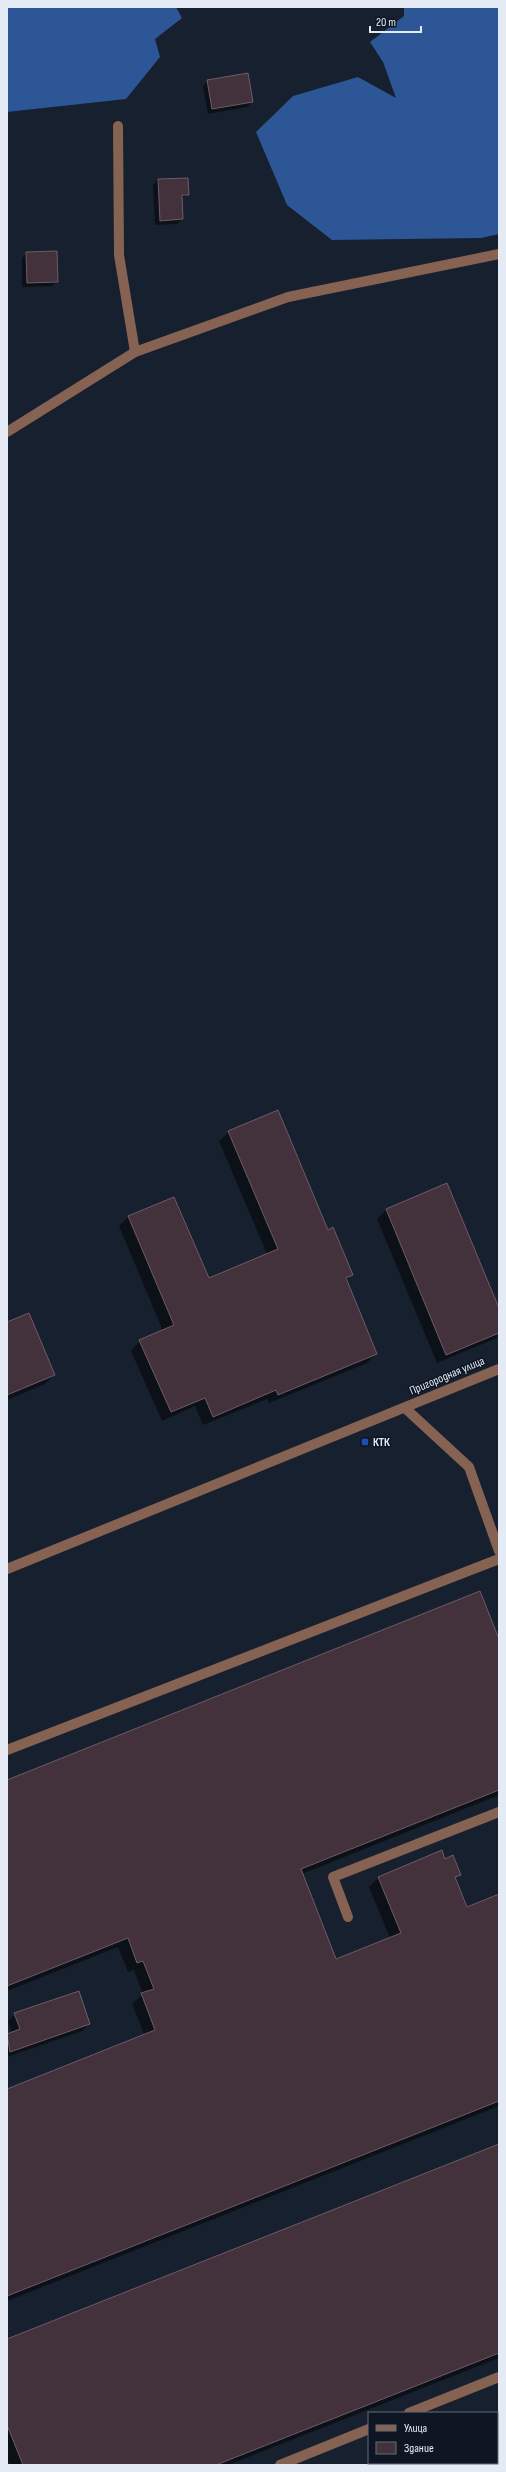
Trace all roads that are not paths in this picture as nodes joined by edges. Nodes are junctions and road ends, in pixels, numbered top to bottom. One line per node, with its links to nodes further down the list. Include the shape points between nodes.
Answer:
1 (118, 126): 3 (street, via 119,255)
2 (499, 254): 3 (street, via 288,297)
3 (135, 352): 4 (street)
4 (7, 432)
5 (499, 1369): 6 (street, Пригородная улица)
6 (405, 1408): 7 (street, via 469,1467); 9 (street, Пригородная улица)
7 (499, 1551)
8 (499, 1559): 10 (street)
9 (7, 1569)
10 (7, 1750)
11 (499, 1812): 12 (street, via 333,1877)
12 (348, 1917)
13 (499, 2377): 14 (street)
14 (412, 2412)
15 (368, 2429): 16 (street)
16 (280, 2465)

